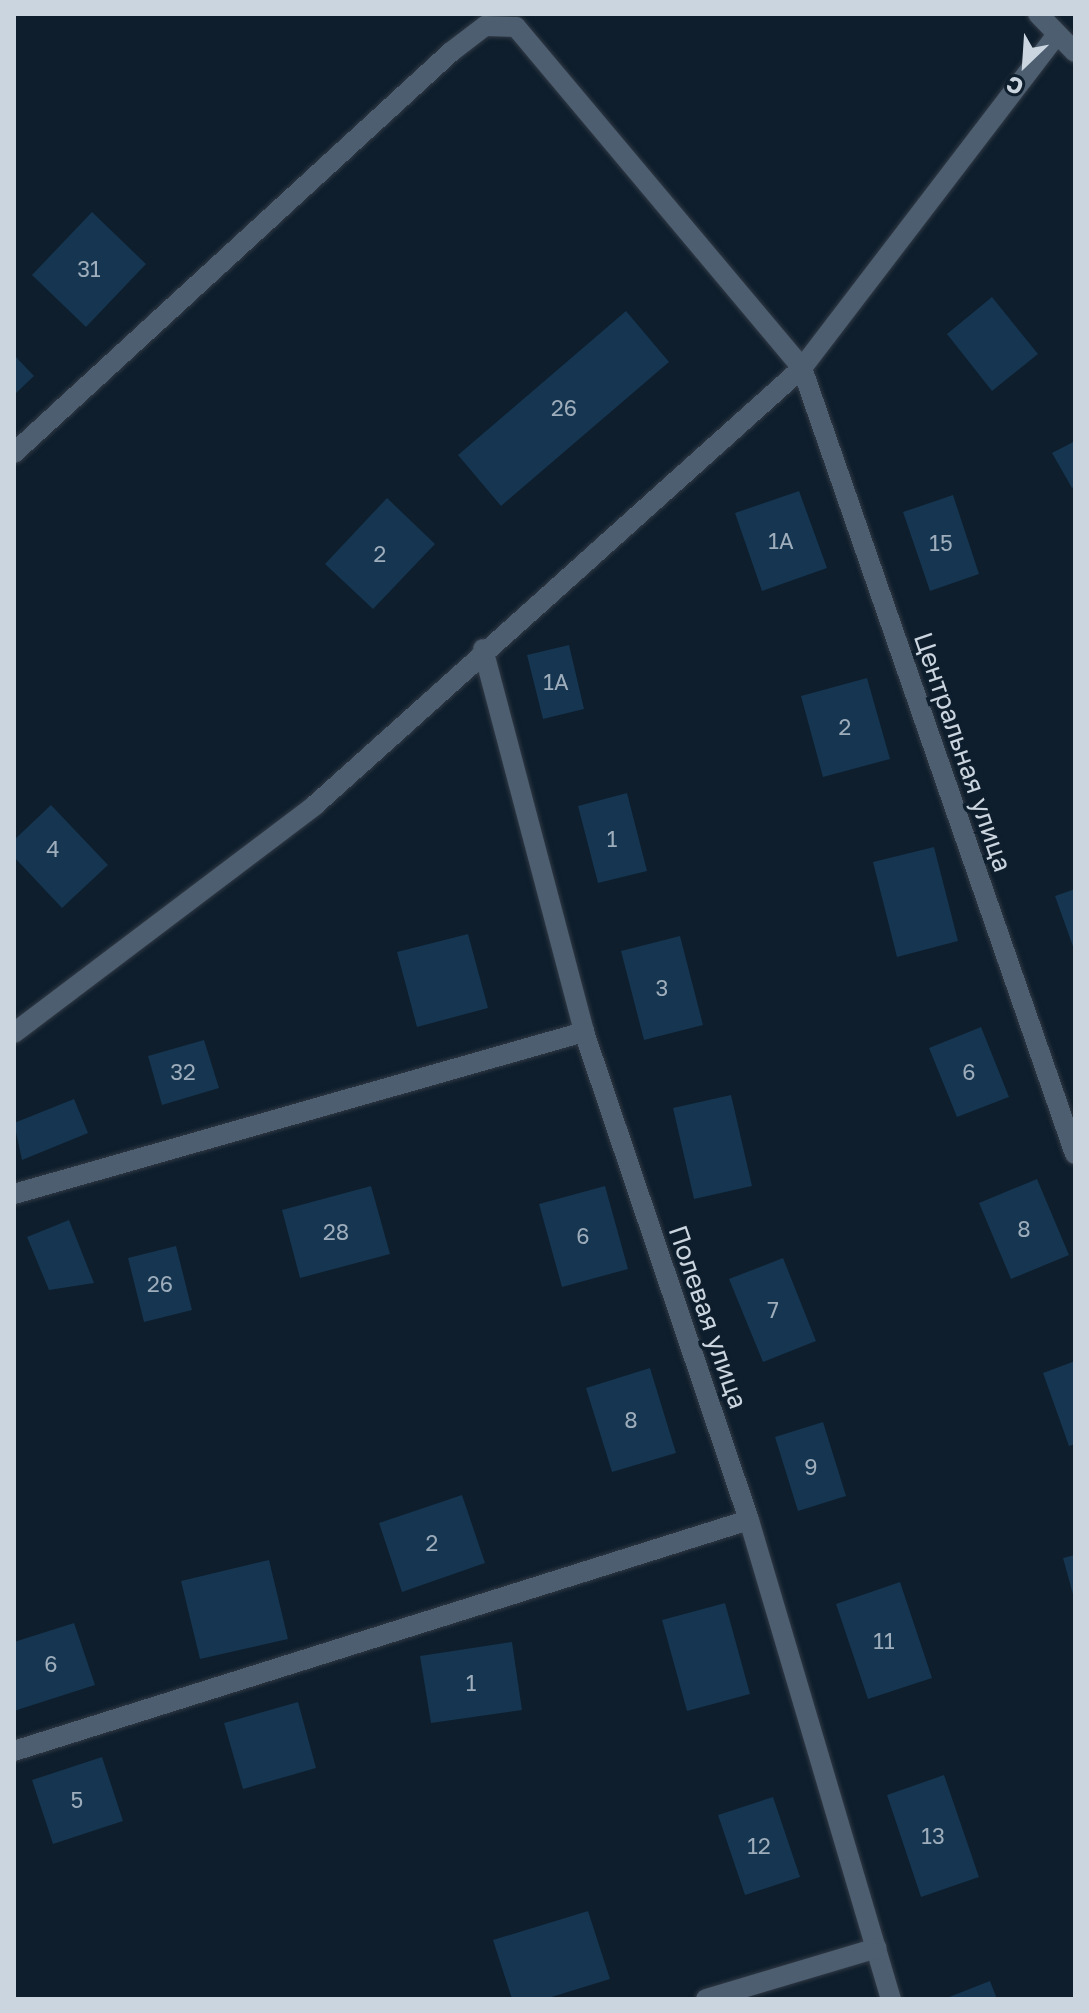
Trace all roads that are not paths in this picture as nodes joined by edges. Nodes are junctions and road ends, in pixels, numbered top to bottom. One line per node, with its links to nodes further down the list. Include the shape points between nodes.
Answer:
1 (1038, 14): 2 (street)
2 (1055, 37): 3 (street); 4 (street)
3 (1075, 52)
4 (802, 368): 5 (street, via 516,27 485,26); 6 (street); 9 (street, Центральная улица)
5 (14, 453)
6 (483, 649): 7 (street, Полевая улица); 8 (street, via 315,805)
7 (584, 1032): 10 (street); 11 (street, Полевая улица)
8 (14, 1033)
9 (1075, 1154)
10 (14, 1194)
11 (749, 1520): 12 (street); 13 (street, Полевая улица)
12 (14, 1751)
13 (877, 1948): 14 (street); 15 (street, Полевая улица)
14 (706, 1999)
15 (891, 1999)

